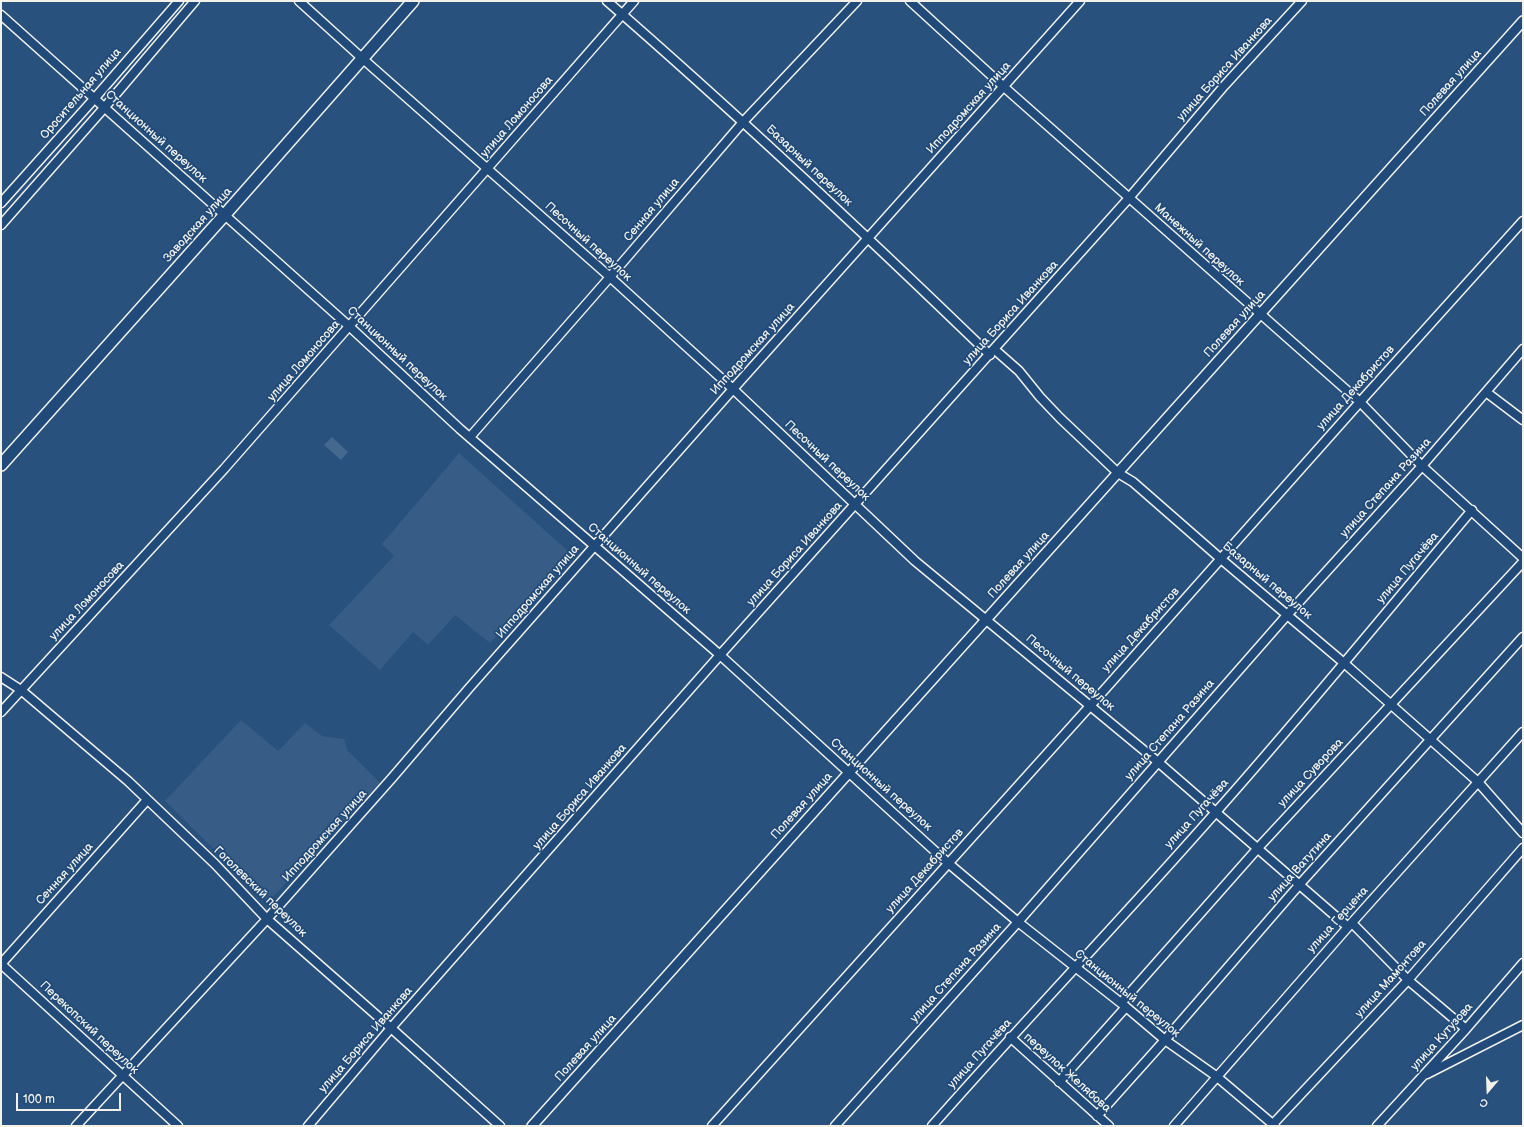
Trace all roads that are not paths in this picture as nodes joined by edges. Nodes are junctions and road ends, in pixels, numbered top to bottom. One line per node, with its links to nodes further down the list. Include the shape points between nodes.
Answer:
1 (179, 1): 16 (street, Оросительная улица)
2 (195, 1): 17 (street)
3 (299, 1): 14 (street, Песочный переулок)
4 (413, 1): 14 (main road, Заводская улица)
5 (607, 1): 12 (street, Базарный переулок)
6 (634, 1): 12 (street, улица Ломоносова)
7 (857, 1): 18 (street, Сенная улица)
8 (910, 1): 15 (street, Манежный переулок)
9 (1080, 1): 15 (street, Ипподромская улица)
10 (1302, 1): 20 (street, улица Бориса Иванкова, via 1224,86)
11 (1, 15): 16 (street, Станционный переулок)
12 (623, 15): 18 (street, Базарный переулок); 19 (street, улица Ломоносова)
13 (1523, 21): 27 (street, Полевая улица)
14 (363, 59): 19 (street, Песочный переулок); 22 (main road, Заводская улица)
15 (1004, 87): 20 (street, Манежный переулок); 25 (street, Ипподромская улица)
16 (94, 99): 17 (street, Станционный переулок); 21 (street, Оросительная улица)
17 (104, 108): 22 (street, Станционный переулок); 24 (street)
18 (743, 122): 25 (street, Базарный переулок); 26 (street, Сенная улица)
19 (488, 168): 26 (street, Песочный переулок); 28 (street, улица Ломоносова)
20 (1129, 198): 27 (street, Манежный переулок); 30 (street, улица Бориса Иванкова)
21 (1, 202)
22 (225, 215): 28 (street, Станционный переулок); 36 (main road, Заводская улица)
23 (1523, 221): 33 (street, улица Декабристов)
24 (1, 225)
25 (869, 238): 30 (street, Базарный переулок); 31 (street, Ипподромская улица)
26 (610, 277): 31 (street, Песочный переулок); 35 (street, Сенная улица)
27 (1260, 314): 33 (street, Манежный переулок); 38 (street, Полевая улица)
28 (350, 327): 35 (street, Станционный переулок); 51 (street, улица Ломоносова, via 224,470)
29 (1523, 349): 32 (street, улица Степана Разина)
30 (992, 352): 38 (street, Базарный переулок, via 1018,371 1060,418); 39 (street, улица Бориса Иванкова)
31 (733, 389): 39 (street, Песочный переулок); 41 (street, Ипподромская улица)
32 (1486, 392): 34 (street); 37 (street, улица Степана Разина)
33 (1360, 402): 37 (street, Манежный переулок); 43 (street, улица Декабристов)
34 (1523, 420)
35 (470, 437): 41 (street, Станционный переулок)
36 (1, 465)
37 (1422, 466): 40 (street, Манежный переулок); 45 (street, улица Степана Разина)
38 (1118, 473): 43 (street, Базарный переулок, via 1133,482); 46 (street, Полевая улица)
39 (856, 504): 46 (street, Песочный переулок, via 915,561); 48 (street, улица Бориса Иванкова)
40 (1472, 510): 42 (street, Манежный переулок); 49 (street, улица Пугачёва)
41 (594, 546): 48 (street, Станционный переулок); 67 (street, Ипподромская улица)
42 (1523, 558)
43 (1221, 559): 45 (street, Базарный переулок); 53 (street, улица Декабристов)
44 (1523, 562): 52 (street, улица Суворова)
45 (1288, 614): 49 (street, Базарный переулок); 57 (street, улица Степана Разина)
46 (986, 619): 53 (street, Песочный переулок); 58 (street, Полевая улица)
47 (1523, 637): 56 (street, улица Ватутина)
48 (720, 655): 58 (street, Станционный переулок); 76 (street, улица Бориса Иванкова)
49 (1344, 663): 52 (street, Базарный переулок); 61 (street, улица Пугачёва)
50 (1, 677): 51 (street, Гоголевский переулок)
51 (21, 690): 54 (street, улица Ломоносова); 60 (street, Гоголевский переулок)
52 (1391, 704): 56 (street, Базарный переулок); 63 (street, улица Суворова)
53 (1090, 706): 57 (street, Песочный переулок); 65 (street, улица Декабристов)
54 (1, 712)
55 (1523, 732): 59 (street, улица Герцена)
56 (1431, 740): 59 (street, Базарный переулок); 66 (street, улица Ватутина)
57 (1158, 762): 61 (street, Песочный переулок); 68 (street, улица Степана Разина)
58 (849, 772): 65 (street, Станционный переулок); 90 (street, Полевая улица)
59 (1478, 782): 62 (street, Базарный переулок); 69 (street, улица Герцена)
60 (147, 800): 67 (street, Гоголевский переулок, via 215,864); 71 (street, Сенная улица)
61 (1216, 812): 63 (street, Песочный переулок); 72 (street, улица Пугачёва)
62 (1523, 833)
63 (1258, 848): 66 (street, Песочный переулок); 74 (street, улица Суворова)
64 (1523, 848): 73 (street, улица Мамонтова)
65 (948, 863): 68 (street, Станционный переулок); 91 (street, улица Декабристов)
66 (1300, 884): 69 (street, Песочный переулок); 79 (street, улица Ватутина)
67 (267, 919): 76 (street, Гоголевский переулок); 80 (street, Ипподромская улица)
68 (1018, 922): 72 (street, Станционный переулок); 92 (street, улица Степана Разина)
69 (1350, 925): 73 (street, Песочный переулок); 81 (street, улица Герцена)
70 (1523, 963): 77 (street, улица Кутузова)
71 (1, 964): 80 (street, Перекопский переулок)
72 (1075, 968): 74 (street, Станционный переулок); 78 (street, улица Пугачёва)
73 (1408, 980): 77 (street, Песочный переулок); 85 (street, улица Мамонтова)
74 (1123, 1005): 79 (street, Станционный переулок); 83 (street, улица Суворова)
75 (1523, 1025): 82 (street)
76 (391, 1028): 88 (street, улица Бориса Иванкова); 89 (street, Гоголевский переулок)
77 (1466, 1030): 82 (street, улица Кутузова)
78 (1010, 1037): 83 (street, переулок Желябова); 93 (street, улица Пугачёва)
79 (1165, 1040): 81 (street, Станционный переулок); 84 (street, улица Ватутина)
80 (122, 1076): 86 (street, Ипподромская улица); 87 (street, Перекопский переулок)
81 (1216, 1076): 85 (street, Станционный переулок); 95 (street, улица Герцена)
82 (1423, 1076): 96 (street, улица Кутузова)
83 (1060, 1082): 84 (street, переулок Желябова)
84 (1097, 1116): 94 (street, переулок Желябова)
85 (1274, 1125)
86 (76, 1126)
87 (178, 1126)
88 (308, 1126)
89 (500, 1126)
90 (532, 1126)
91 (712, 1126)
92 (835, 1126)
93 (932, 1126)
94 (1109, 1126)
95 (1174, 1126)
96 (1377, 1126)

